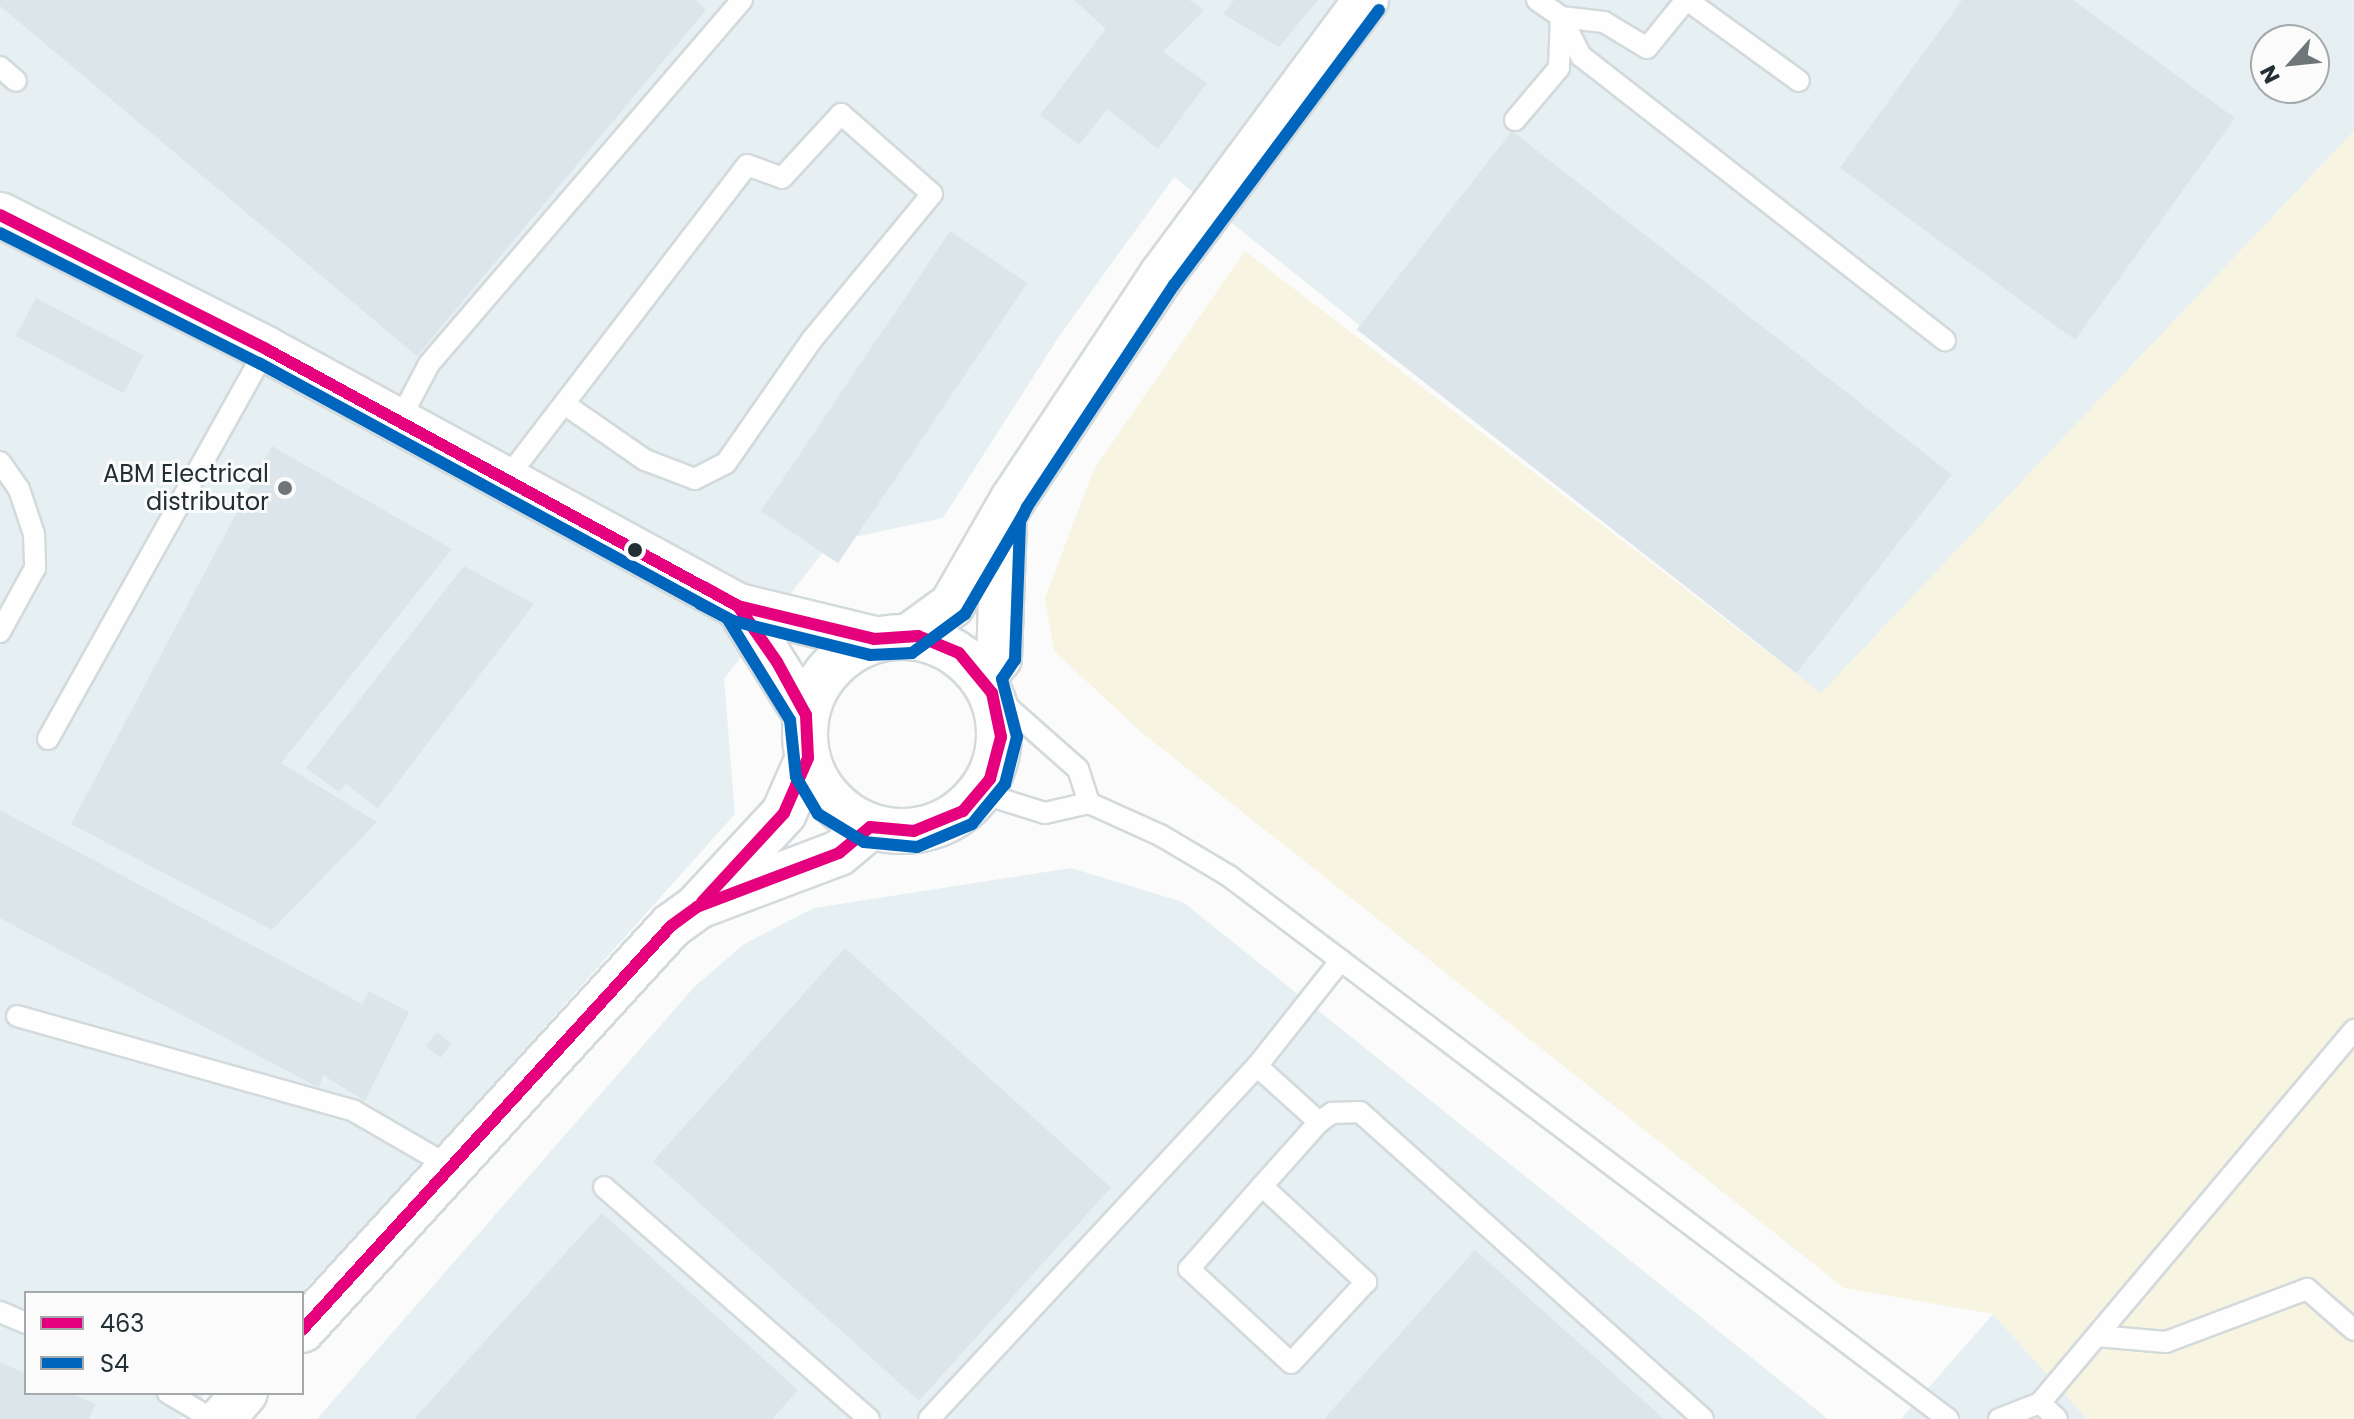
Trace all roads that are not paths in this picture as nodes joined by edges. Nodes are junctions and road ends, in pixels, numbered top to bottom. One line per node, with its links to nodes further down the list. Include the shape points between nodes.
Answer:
1 (742, 0): 14 (lane, via 429,364)
2 (1366, 0): 17 (main road, via 1161,276)
3 (1537, 0): 5 (lane)
4 (1686, 0): 5 (lane, via 1647,48 1604,22); 8 (lane)
5 (1561, 17): 9 (lane, via 1559,68); 11 (lane, via 1581,56)
6 (0, 67): 7 (lane)
7 (16, 81)
8 (1799, 81)
9 (1515, 120)
10 (0, 215): 12 (main road)
11 (1945, 340)
12 (266, 349): 14 (main road); 23 (lane)
13 (566, 405): 13 (lane, via 747,165 782,178 841,114 932,194 811,341 726,463 695,479 645,460); 16 (lane)
14 (399, 421): 16 (main road)
15 (0, 462): 19 (lane, via 19,489 34,534 35,568)
16 (507, 478): 18 (main road)
17 (1004, 517): 20 (main road, via 952,605); 21 (main road, via 999,658)
18 (738, 606): 20 (main road); 22 (main road)
19 (0, 632)
20 (891, 638): 21 (main road, via 959,653); 22 (main road, via 835,662 812,695)
21 (988, 685): 25 (main road, via 1001,737 990,779); 26 (lane, via 1078,769)
22 (806, 715): 24 (main road)
23 (48, 739)
24 (808, 758): 27 (main road, via 831,804); 28 (main road, via 784,813)
25 (978, 792): 26 (lane, via 1045,813); 27 (main road, via 963,811 933,827)
26 (1089, 803): 29 (lane, via 1160,835 1229,876)
27 (870, 827): 28 (main road, via 839,853)
28 (697, 907): 34 (main road, via 671,926)
29 (1341, 960): 32 (lane); 50 (lane)
30 (17, 1016): 34 (lane, via 354,1111)
31 (2354, 1030): 41 (lane)
32 (1257, 1066): 33 (lane); 48 (lane)
33 (1319, 1122): 35 (lane); 49 (lane, via 1332,1113 1360,1112)
34 (449, 1166): 39 (main road)
35 (1262, 1186): 35 (lane, via 1189,1269 1291,1363 1366,1282)
36 (604, 1187): 47 (lane)
37 (0, 1312): 38 (lane)
38 (24, 1322)
39 (304, 1328)
40 (2354, 1330): 41 (lane, via 2307,1289 2166,1342)
41 (2097, 1336): 44 (lane)
42 (171, 1395): 45 (lane)
43 (243, 1395): 46 (main road)
44 (2040, 1403): 51 (lane); 52 (lane)
45 (212, 1419)
46 (222, 1419)
47 (869, 1419)
48 (929, 1419)
49 (1703, 1419)
50 (1948, 1419)
51 (1999, 1419)
52 (2057, 1419)

